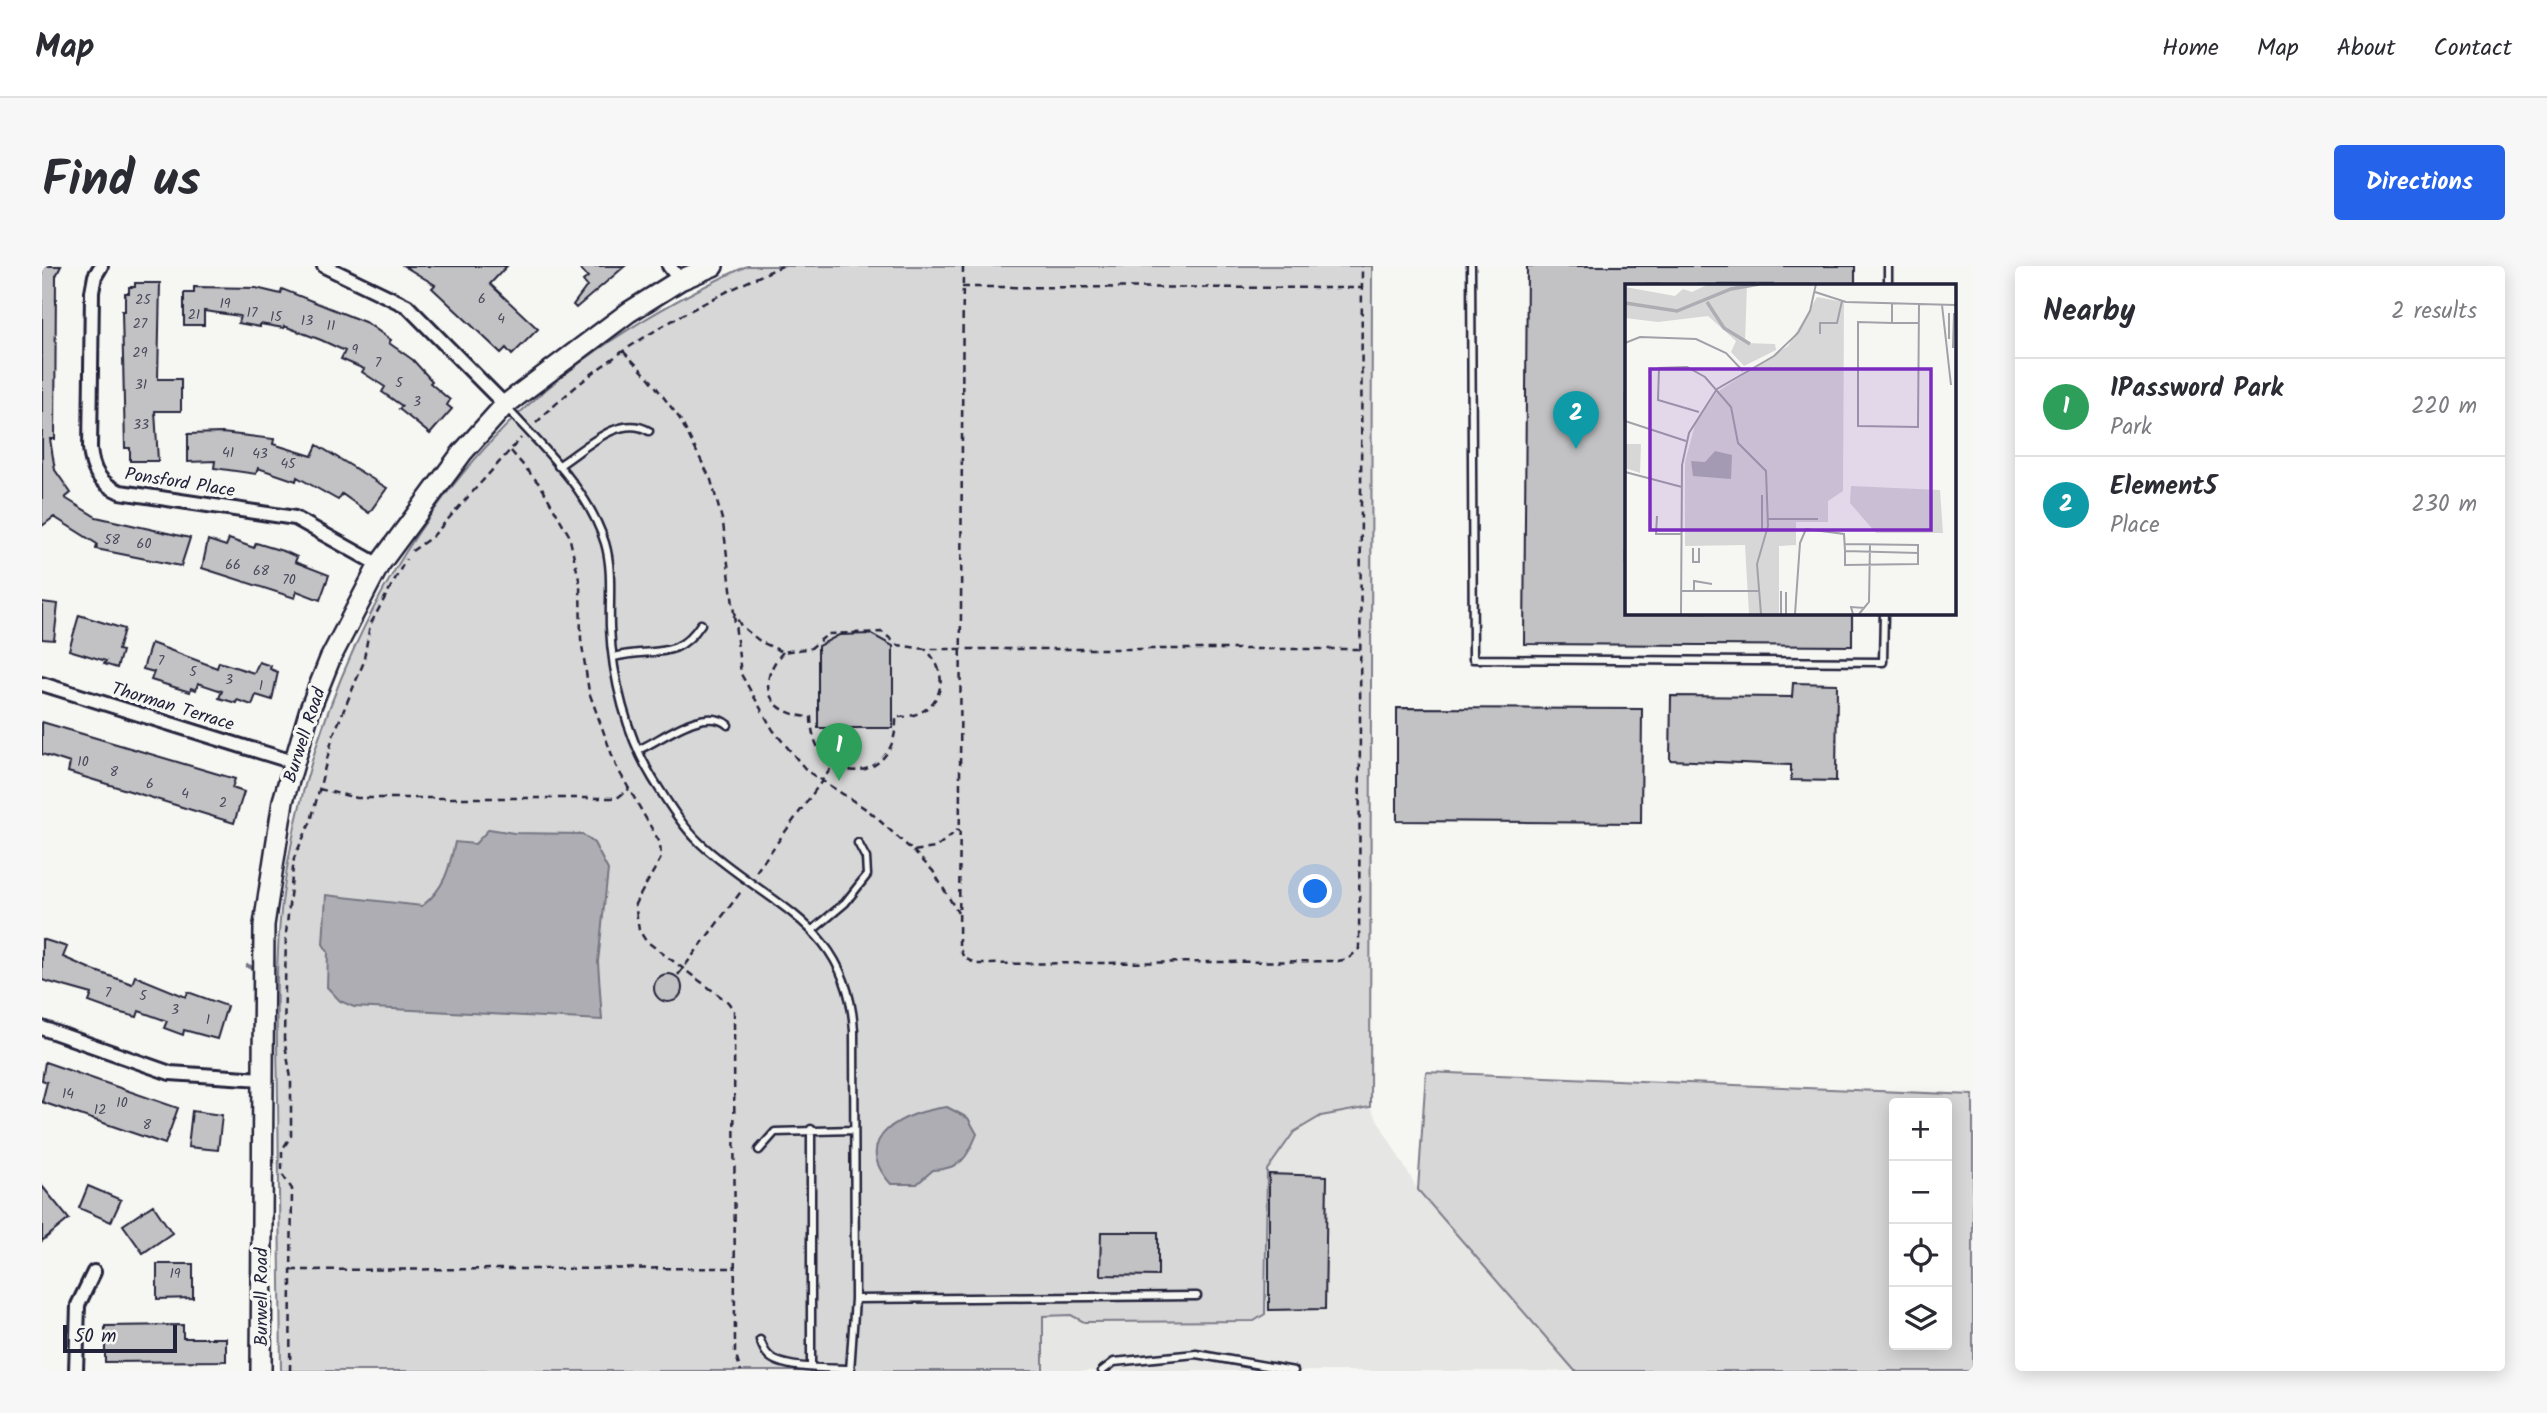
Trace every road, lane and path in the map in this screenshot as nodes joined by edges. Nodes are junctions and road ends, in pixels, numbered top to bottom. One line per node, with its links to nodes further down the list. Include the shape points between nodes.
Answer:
1 (101, 266): 19 (street, Ponsford Place, via 92,292 90,447 91,464 99,478 120,492 295,518)
2 (324, 266): 14 (street, via 407,306)
3 (713, 266): 9 (main road, Burwell Road)
4 (782, 266): 13 (path, via 708,298)
5 (962, 266): 11 (path)
6 (1362, 266): 12 (path)
7 (1471, 266): 21 (lane, via 1473,659 1883,662)
8 (1888, 266): 10 (lane)
9 (674, 273): 14 (main road, Burwell Road)
10 (1888, 284)
11 (962, 287): 12 (path); 24 (path)
12 (1362, 288): 25 (path)
13 (623, 351): 15 (path); 20 (path, via 680,419 711,480 723,523)
14 (505, 405): 15 (lane); 19 (main road, Burwell Road, via 462,453)
15 (528, 431): 17 (path); 18 (lane)
16 (649, 431): 18 (lane, via 638,424 624,425)
17 (510, 449): 34 (path, via 433,536 411,552 393,581 370,625 363,664 333,736); 35 (path, via 541,486 569,534 580,584 581,639 589,692 605,742)
18 (558, 466): 27 (lane, via 583,497 604,542)
19 (379, 565): 31 (main road, Burwell Road, via 330,659)
20 (734, 613): 26 (path, via 751,636); 33 (path, via 737,656 752,695 786,746)
21 (1884, 614)
22 (701, 624): 27 (lane, via 678,649)
23 (925, 649): 24 (path); 26 (path, via 898,645 882,632 828,634 811,648); 32 (path, via 939,668 942,684 932,706 896,717 897,730 888,754 865,771)
24 (960, 649): 25 (path); 36 (path)
25 (1361, 649): 40 (path, via 1361,939 1354,955 1338,961 977,964 961,954)
26 (783, 652): 32 (path, via 772,665 768,689 781,710 791,716 811,717 816,747)
27 (614, 657): 30 (lane, via 623,704)
28 (42, 684): 31 (street, Thorman Terrace)
29 (727, 725): 30 (lane, via 701,719)
30 (640, 749): 39 (lane, via 678,818)
31 (293, 762): 45 (main road, Burwell Road, via 267,897)
32 (833, 766): 33 (path)
33 (821, 781): 38 (path, via 869,811); 39 (path)
34 (319, 789): 35 (path, via 357,798 617,798); 50 (path, via 294,858 286,934 284,1039 290,1069 291,1136 282,1150 282,1174 292,1189)
35 (629, 789): 42 (path, via 660,843 661,858 635,904 639,930)
36 (960, 829): 38 (path, via 935,848); 40 (path)
37 (858, 843): 41 (lane, via 866,858 867,876 845,903)
38 (913, 851): 40 (path, via 933,872)
39 (748, 883): 41 (lane); 42 (path)
40 (959, 915)
41 (814, 929): 47 (lane, via 839,969 853,1009)
42 (682, 969): 43 (path); 49 (path, via 728,1002 736,1023)
43 (678, 975)
44 (42, 1028): 45 (street, via 170,1073)
45 (262, 1079): 58 (main road, Burwell Road)
46 (811, 1129): 47 (lane); 48 (lane, via 775,1132); 55 (lane)
47 (854, 1130): 53 (lane)
48 (759, 1150)
49 (735, 1268): 50 (path); 60 (path, via 735,1352)
50 (291, 1270): 59 (path)
51 (94, 1272): 57 (street, via 78,1305)
52 (1197, 1296): 53 (lane)
53 (856, 1299): 56 (lane)
54 (760, 1340): 55 (lane, via 775,1360)
55 (811, 1367): 56 (lane)
56 (850, 1370)
57 (76, 1371)
58 (261, 1371)
59 (290, 1371)
60 (741, 1371)
61 (1102, 1371): 62 (lane, via 1114,1363 1196,1354)
62 (1294, 1371)

